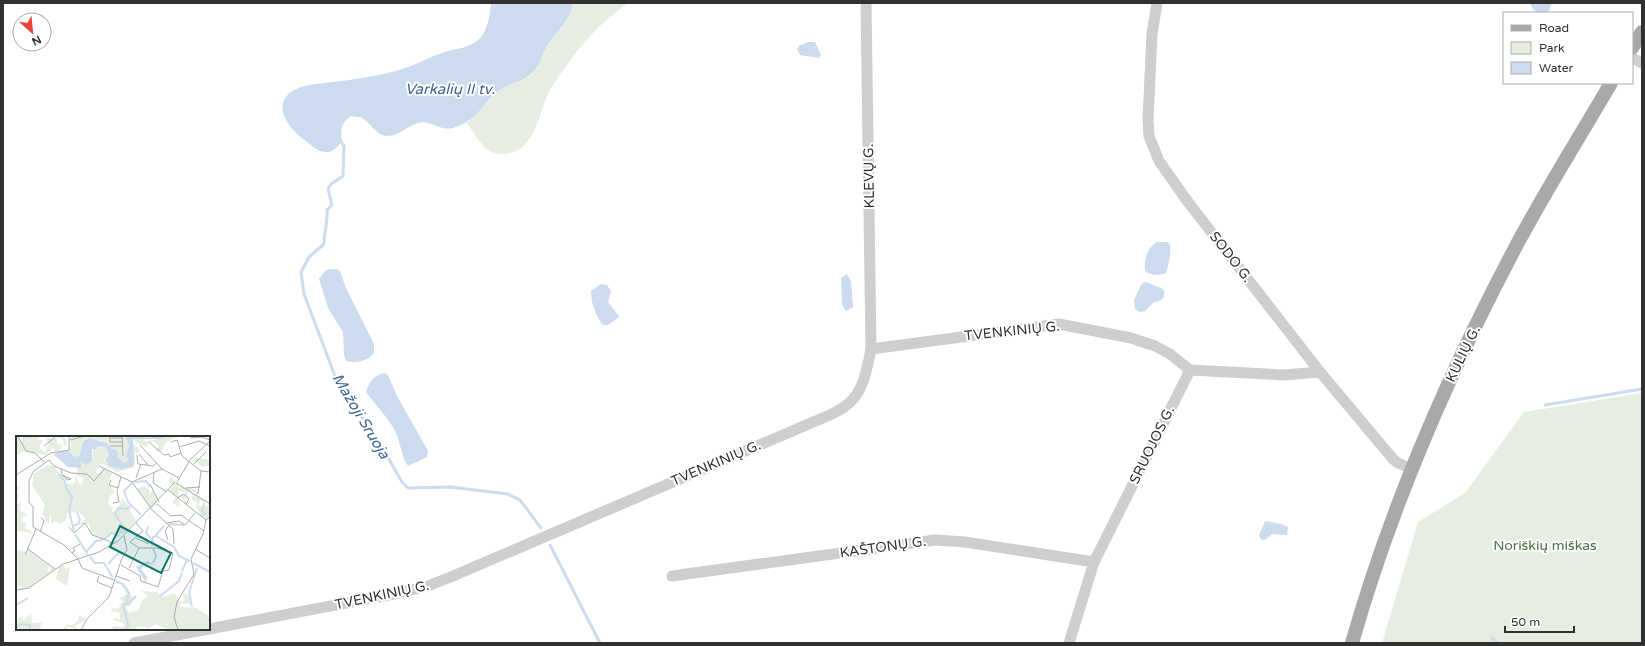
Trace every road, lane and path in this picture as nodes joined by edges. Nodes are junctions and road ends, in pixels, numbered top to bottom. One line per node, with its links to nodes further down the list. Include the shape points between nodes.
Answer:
1 (866, 3): 8 (street, KLEVŲ G.)
2 (1157, 3): 10 (street, SODO G., via 1152,34 1148,97 1149,136 1153,148 1159,161 1188,202)
3 (1642, 32): 4 (main road)
4 (1633, 46)
5 (1633, 58): 6 (street)
6 (1642, 63)
7 (1610, 84): 11 (main road, KULIŲ G., via 1514,249 1438,406)
8 (871, 349): 9 (street, TVENKINIŲ G., via 1059,324 1131,338 1155,346); 14 (street, TVENKINIŲ G., via 858,394 832,414 453,576 428,586 399,593)
9 (1190, 370): 10 (street, via 1284,375); 12 (street, SRUOJOS G.)
10 (1320, 372): 11 (street, SODO G., via 1393,459)
11 (1412, 468): 18 (main road, KULIŲ G., via 1385,539)
12 (1094, 562): 13 (street, KAŠTONŲ G., via 966,542 935,540); 17 (street, SRUOJOS G.)
13 (672, 576)
14 (210, 629)
15 (204, 630): 16 (street, TVENKINIŲ G.)
16 (134, 643)
17 (1069, 643)
18 (1352, 643)

